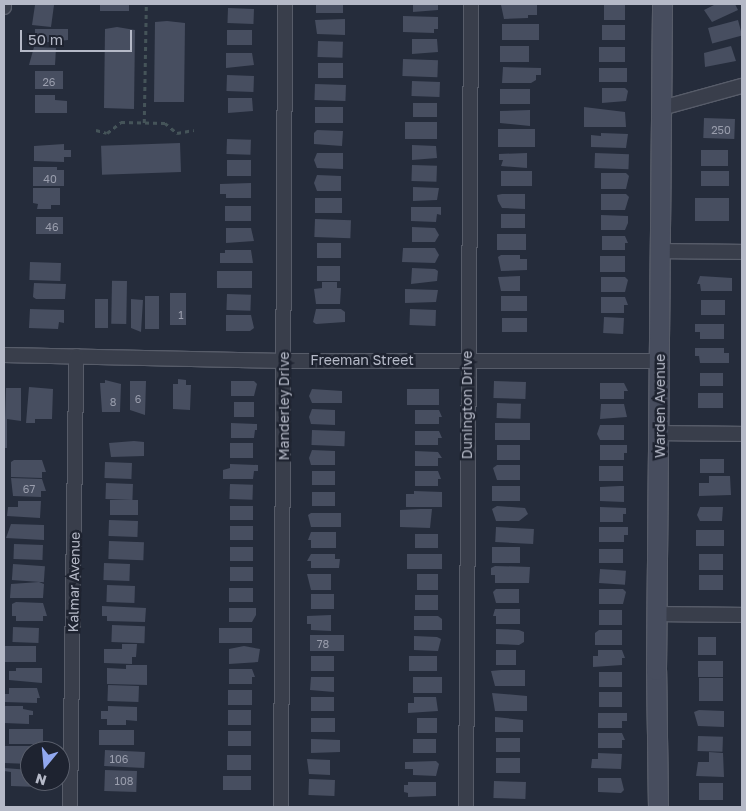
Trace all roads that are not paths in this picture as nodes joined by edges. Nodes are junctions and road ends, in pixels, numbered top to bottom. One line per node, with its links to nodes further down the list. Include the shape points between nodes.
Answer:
1 (285, 4): 11 (street, Manderley Drive)
2 (471, 4): 10 (street, Dunington Drive)
3 (662, 4): 5 (main road, Warden Avenue)
4 (742, 86): 5 (street)
5 (662, 108): 6 (main road, Warden Avenue)
6 (660, 251): 7 (street); 12 (main road, Warden Avenue)
7 (742, 252)
8 (4, 355): 9 (street, Freeman Street)
9 (76, 356): 11 (street, Freeman Street); 17 (street, Kalmar Avenue)
10 (467, 359): 11 (street, Freeman Street); 12 (street, Freeman Street); 19 (street, Dunington Drive)
11 (285, 361): 18 (street, Manderley Drive)
12 (660, 361): 13 (main road, Warden Avenue)
13 (660, 433): 14 (street); 15 (main road, Warden Avenue)
14 (742, 434)
15 (659, 614): 16 (street); 20 (main road, Warden Avenue)
16 (742, 616)
17 (70, 807)
18 (281, 807)
19 (466, 807)
20 (658, 807)

